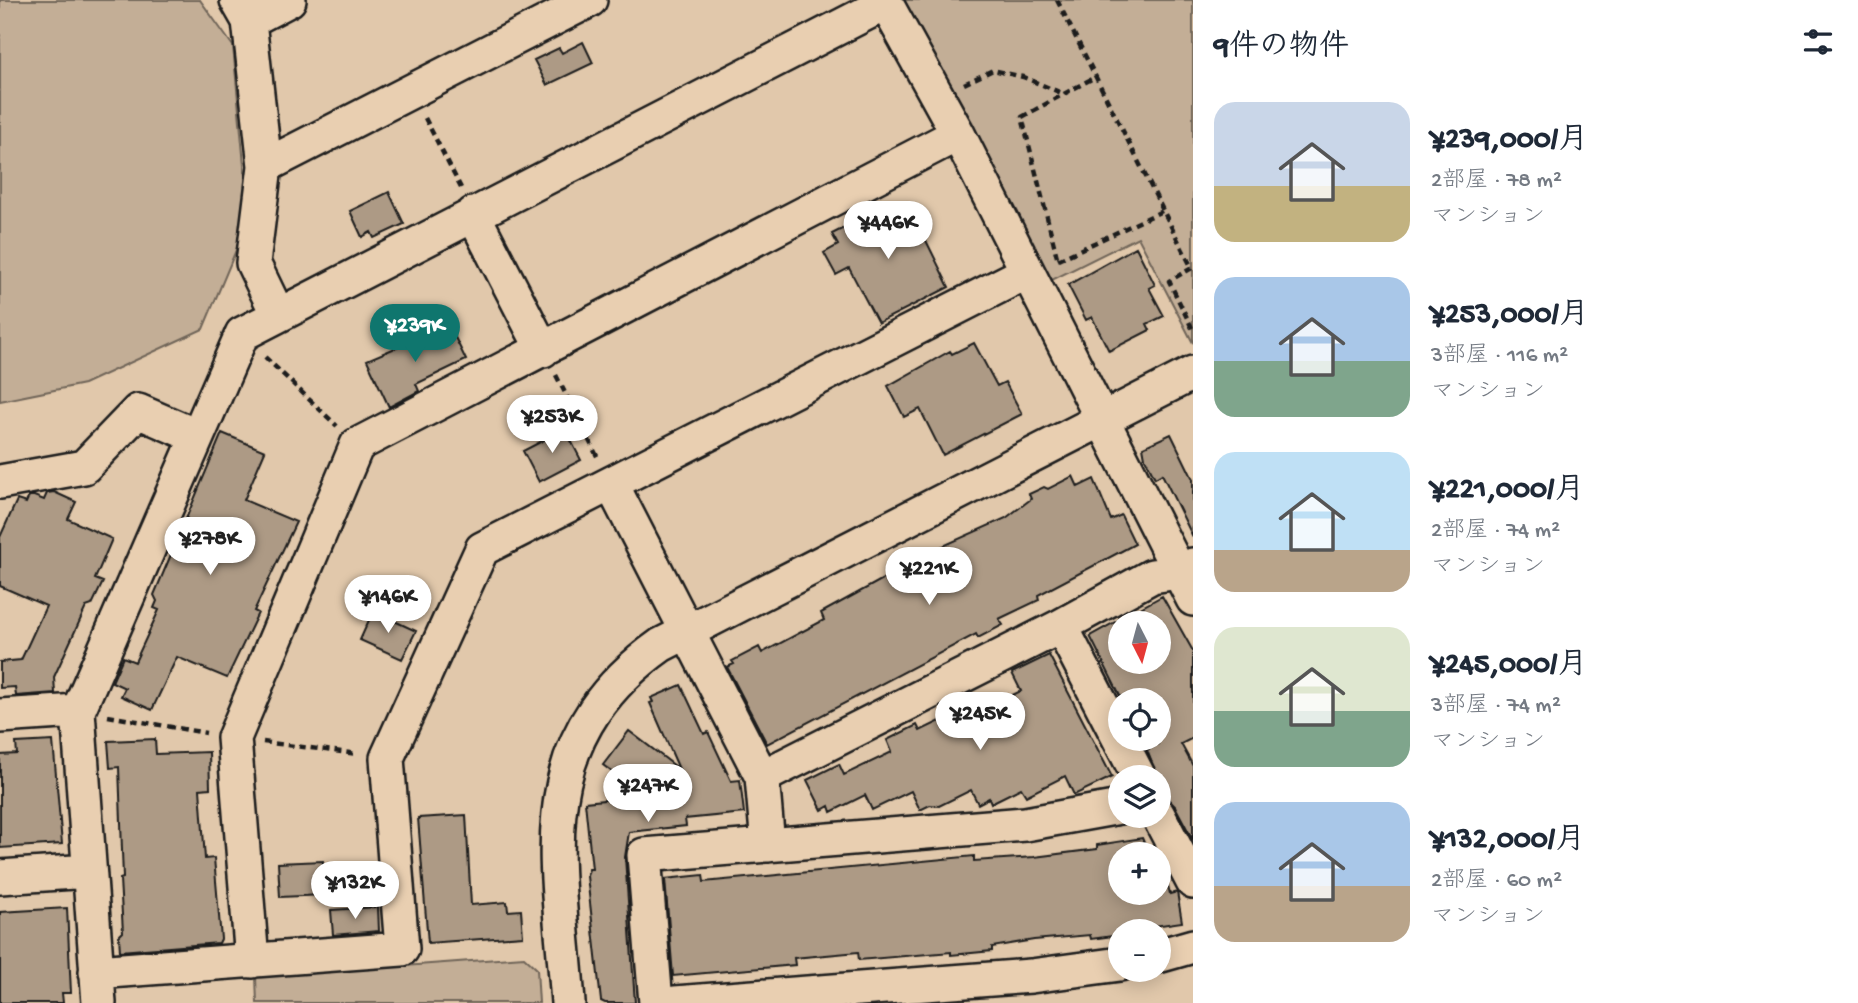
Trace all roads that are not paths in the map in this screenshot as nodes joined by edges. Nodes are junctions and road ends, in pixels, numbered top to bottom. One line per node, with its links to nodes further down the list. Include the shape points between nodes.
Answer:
1 (289, 0): 4 (street)
2 (590, 0): 6 (street)
3 (885, 1): 5 (street); 7 (street)
4 (243, 10): 6 (street)
5 (958, 134): 8 (street); 10 (street)
6 (265, 166): 9 (street, via 253,263)
7 (473, 214): 9 (street); 10 (street)
8 (1037, 268): 12 (street); 15 (street)
9 (278, 315): 13 (street, via 242,334)
10 (543, 349): 31 (street, via 357,445 234,738)
11 (1193, 373): 12 (street)
12 (1102, 418): 16 (street); 18 (street)
13 (196, 436): 14 (street, via 138,411 84,467); 19 (street)
14 (0, 482)
15 (612, 485): 18 (street); 31 (street, via 482,549 387,758 402,949)
16 (1188, 579): 17 (street, via 1152,576)
17 (1061, 626): 21 (street); 22 (street)
18 (688, 631): 22 (street); 34 (street, via 661,645 617,680 585,723 565,770 557,834)
19 (78, 711): 20 (street); 26 (street)
20 (0, 716)
21 (1133, 765)
22 (762, 777): 25 (street)
23 (1108, 809): 25 (street, via 1026,824)
24 (1165, 828): 28 (street)
25 (768, 845): 35 (street, via 644,855)
26 (89, 871): 27 (street); 33 (street)
27 (0, 877)
28 (1193, 882)
29 (1193, 946): 30 (street)
30 (1171, 952)
31 (252, 961): 33 (street)
32 (1108, 966): 36 (street, via 1031,976)
33 (97, 988)
34 (568, 1003)
35 (656, 1003)
36 (675, 1003)

